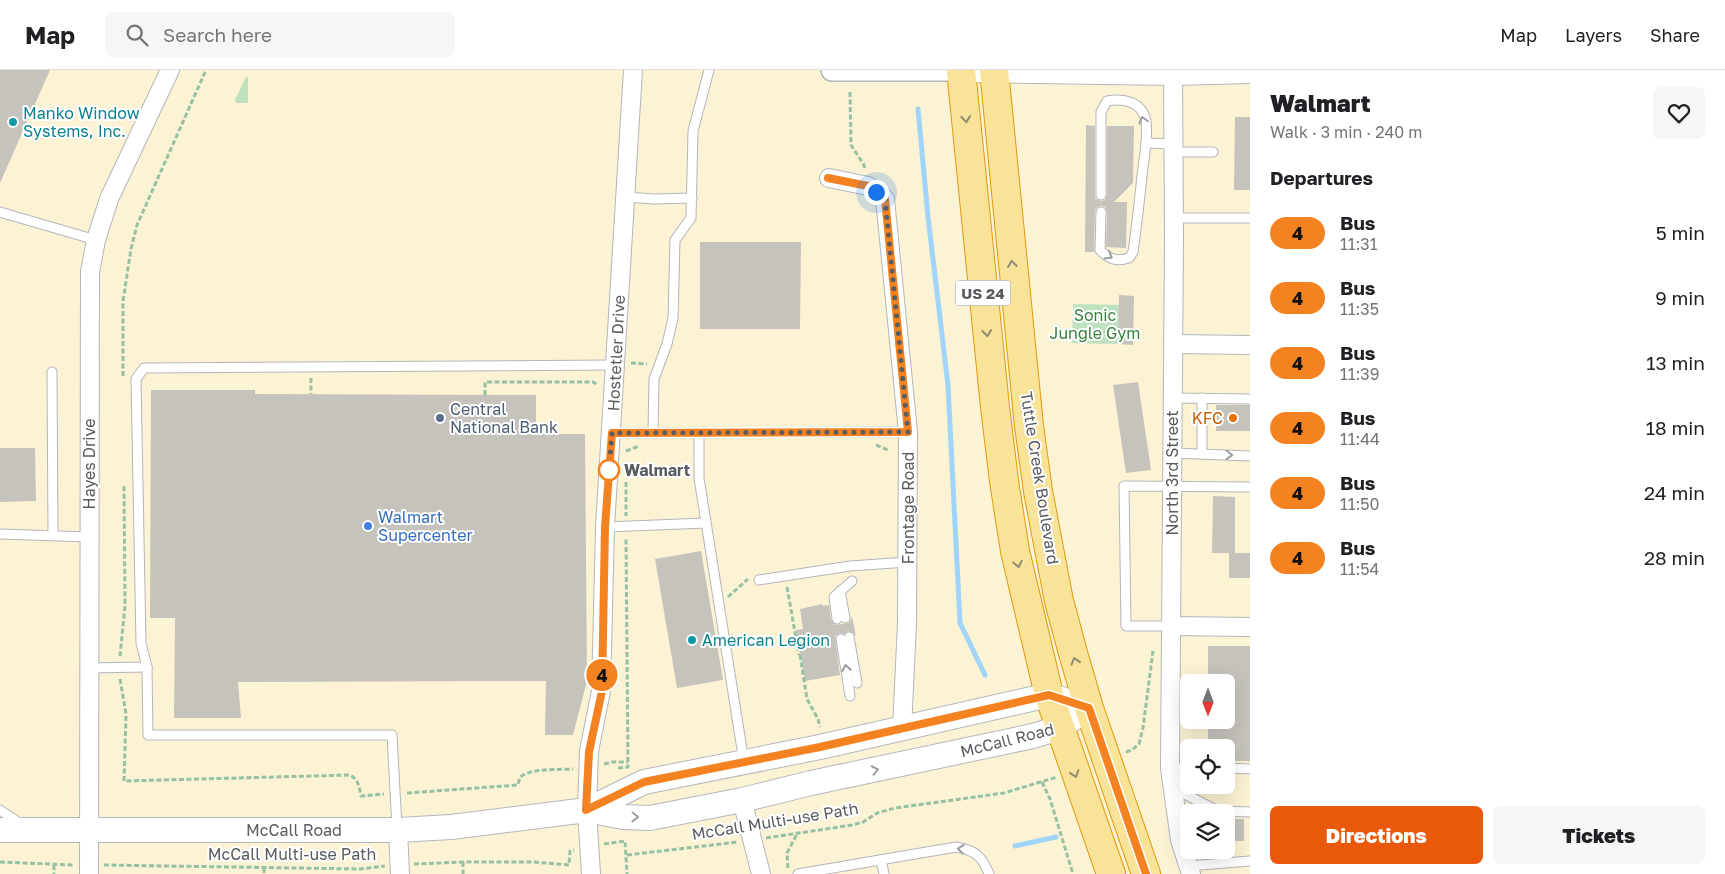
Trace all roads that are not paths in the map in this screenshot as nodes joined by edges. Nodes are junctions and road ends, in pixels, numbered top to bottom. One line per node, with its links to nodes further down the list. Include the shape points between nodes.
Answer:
1 (170, 70): 20 (street, Hayes Drive, via 109,199)
2 (633, 70): 14 (street, Hostetler Drive)
3 (709, 70): 15 (lane, via 693,131)
4 (832, 70): 5 (street)
5 (961, 70): 6 (main road); 51 (highway, Tuttle Creek Boulevard / US 24, one-way to 51, via 1004,481 1015,551)
6 (994, 71): 7 (main road); 53 (highway, Tuttle Creek Boulevard / US 24, one-way to 6, via 1072,653 1038,491)
7 (1174, 71): 8 (main road); 10 (street, North 3rd Street)
8 (1250, 71)
9 (1146, 143): 10 (lane); 13 (lane, one-way to 13, via 1146,121 1134,103 1125,99 1107,102 1101,112); 17 (lane, one-way to 9, via 1100,250 1118,261 1129,258 1133,252)
10 (1174, 148): 11 (lane); 18 (street, North 3rd Street)
11 (1213, 152)
12 (828, 178): 28 (street, Frontage Road, via 865,185 885,199)
13 (1100, 195)
14 (625, 196): 15 (lane); 23 (street, Hostetler Drive)
15 (692, 198): 30 (lane, via 691,218 674,240 673,318 654,379)
16 (0, 212): 20 (lane)
17 (1100, 212)
18 (1174, 218): 19 (lane, via 1213,214); 21 (street, North 3rd Street)
19 (1250, 218)
20 (96, 240): 41 (street, Hayes Drive, via 90,272)
21 (1173, 344): 22 (street); 25 (street, North 3rd Street)
22 (1250, 345)
23 (614, 365): 29 (street, Hostetler Drive); 48 (lane, via 144,368 136,379 141,643)
24 (52, 372): 40 (lane)
25 (1172, 398): 26 (lane); 32 (street, North 3rd Street)
26 (1202, 398): 27 (lane); 33 (lane)
27 (1250, 399)
28 (908, 432): 31 (lane); 42 (street, Frontage Road)
29 (612, 433): 30 (lane); 38 (street, Hostetler Drive)
30 (654, 433): 31 (lane)
31 (699, 433): 37 (lane, via 699,478)
32 (1172, 453): 33 (lane); 35 (street, North 3rd Street)
33 (1202, 454): 34 (lane, one-way to 34)
34 (1250, 456)
35 (1172, 486): 36 (lane); 46 (street, North 3rd Street); 46 (lane, via 1124,486 1126,626)
36 (1250, 487)
37 (706, 523): 38 (lane); 57 (lane)
38 (605, 527): 66 (street, Hostetler Drive, via 602,691 590,743)
39 (0, 534): 40 (lane)
40 (53, 535): 41 (lane)
41 (88, 537): 49 (street, Hayes Drive)
42 (908, 562): 43 (lane); 55 (street, Frontage Road)
43 (754, 579)
44 (852, 581): 45 (lane, via 834,597)
45 (841, 619)
46 (1171, 626): 47 (street); 58 (street, North 3rd Street)
47 (1250, 627)
48 (147, 667): 49 (lane); 71 (lane, via 148,735 392,735)
49 (88, 668): 68 (street, Hayes Drive)
50 (857, 683): 52 (lane, one-way to 50, via 845,638)
51 (1049, 695): 53 (main road, McCall Road); 54 (highway, Tuttle Creek Boulevard / US 24); 55 (main road, McCall Road)
52 (850, 696)
53 (1089, 708): 54 (main road, McCall Road); 86 (highway, Tuttle Creek Boulevard / US 24)
54 (1059, 728): 62 (main road, McCall Road, one-way to 54); 85 (highway, Tuttle Creek Boulevard / US 24, one-way to 85)
55 (902, 729): 56 (main road, McCall Road); 62 (main road, via 880,749 858,757)
56 (820, 737): 57 (main road, McCall Road); 64 (main road, via 778,770 756,777 744,786)
57 (744, 762): 66 (main road, McCall Road, via 644,782)
58 (1170, 768): 59 (lane); 63 (street, North 3rd Street)
59 (1180, 768)
60 (1235, 768): 61 (lane)
61 (1250, 769)
62 (812, 783): 64 (main road, McCall Road)
63 (1173, 788): 67 (lane, via 1218,811); 77 (street, North 3rd Street, via 1180,840)
64 (742, 800): 66 (main road, McCall Road, one-way to 64, via 650,818); 80 (street)
65 (0, 810): 70 (lane)
66 (586, 810): 71 (main road, McCall Road, via 451,827); 79 (street, Hostetler Drive)
67 (1250, 812)
68 (89, 829): 70 (main road, McCall Road); 71 (main road, McCall Road); 75 (street, Hayes Drive)
69 (0, 830): 70 (main road, McCall Road)
70 (30, 830)
71 (398, 830): 76 (street)
72 (881, 860): 74 (lane, one-way to 72, via 971,850 956,847); 78 (lane); 82 (lane)
73 (1250, 861): 77 (lane)
74 (985, 862): 83 (lane); 84 (lane)
75 (88, 869)
76 (400, 869)
77 (1189, 870)
78 (813, 873): 81 (lane)
79 (591, 874)
80 (761, 874)
81 (798, 874)
82 (884, 874)
83 (984, 874)
84 (990, 874)
85 (1111, 874)
86 (1146, 874)

